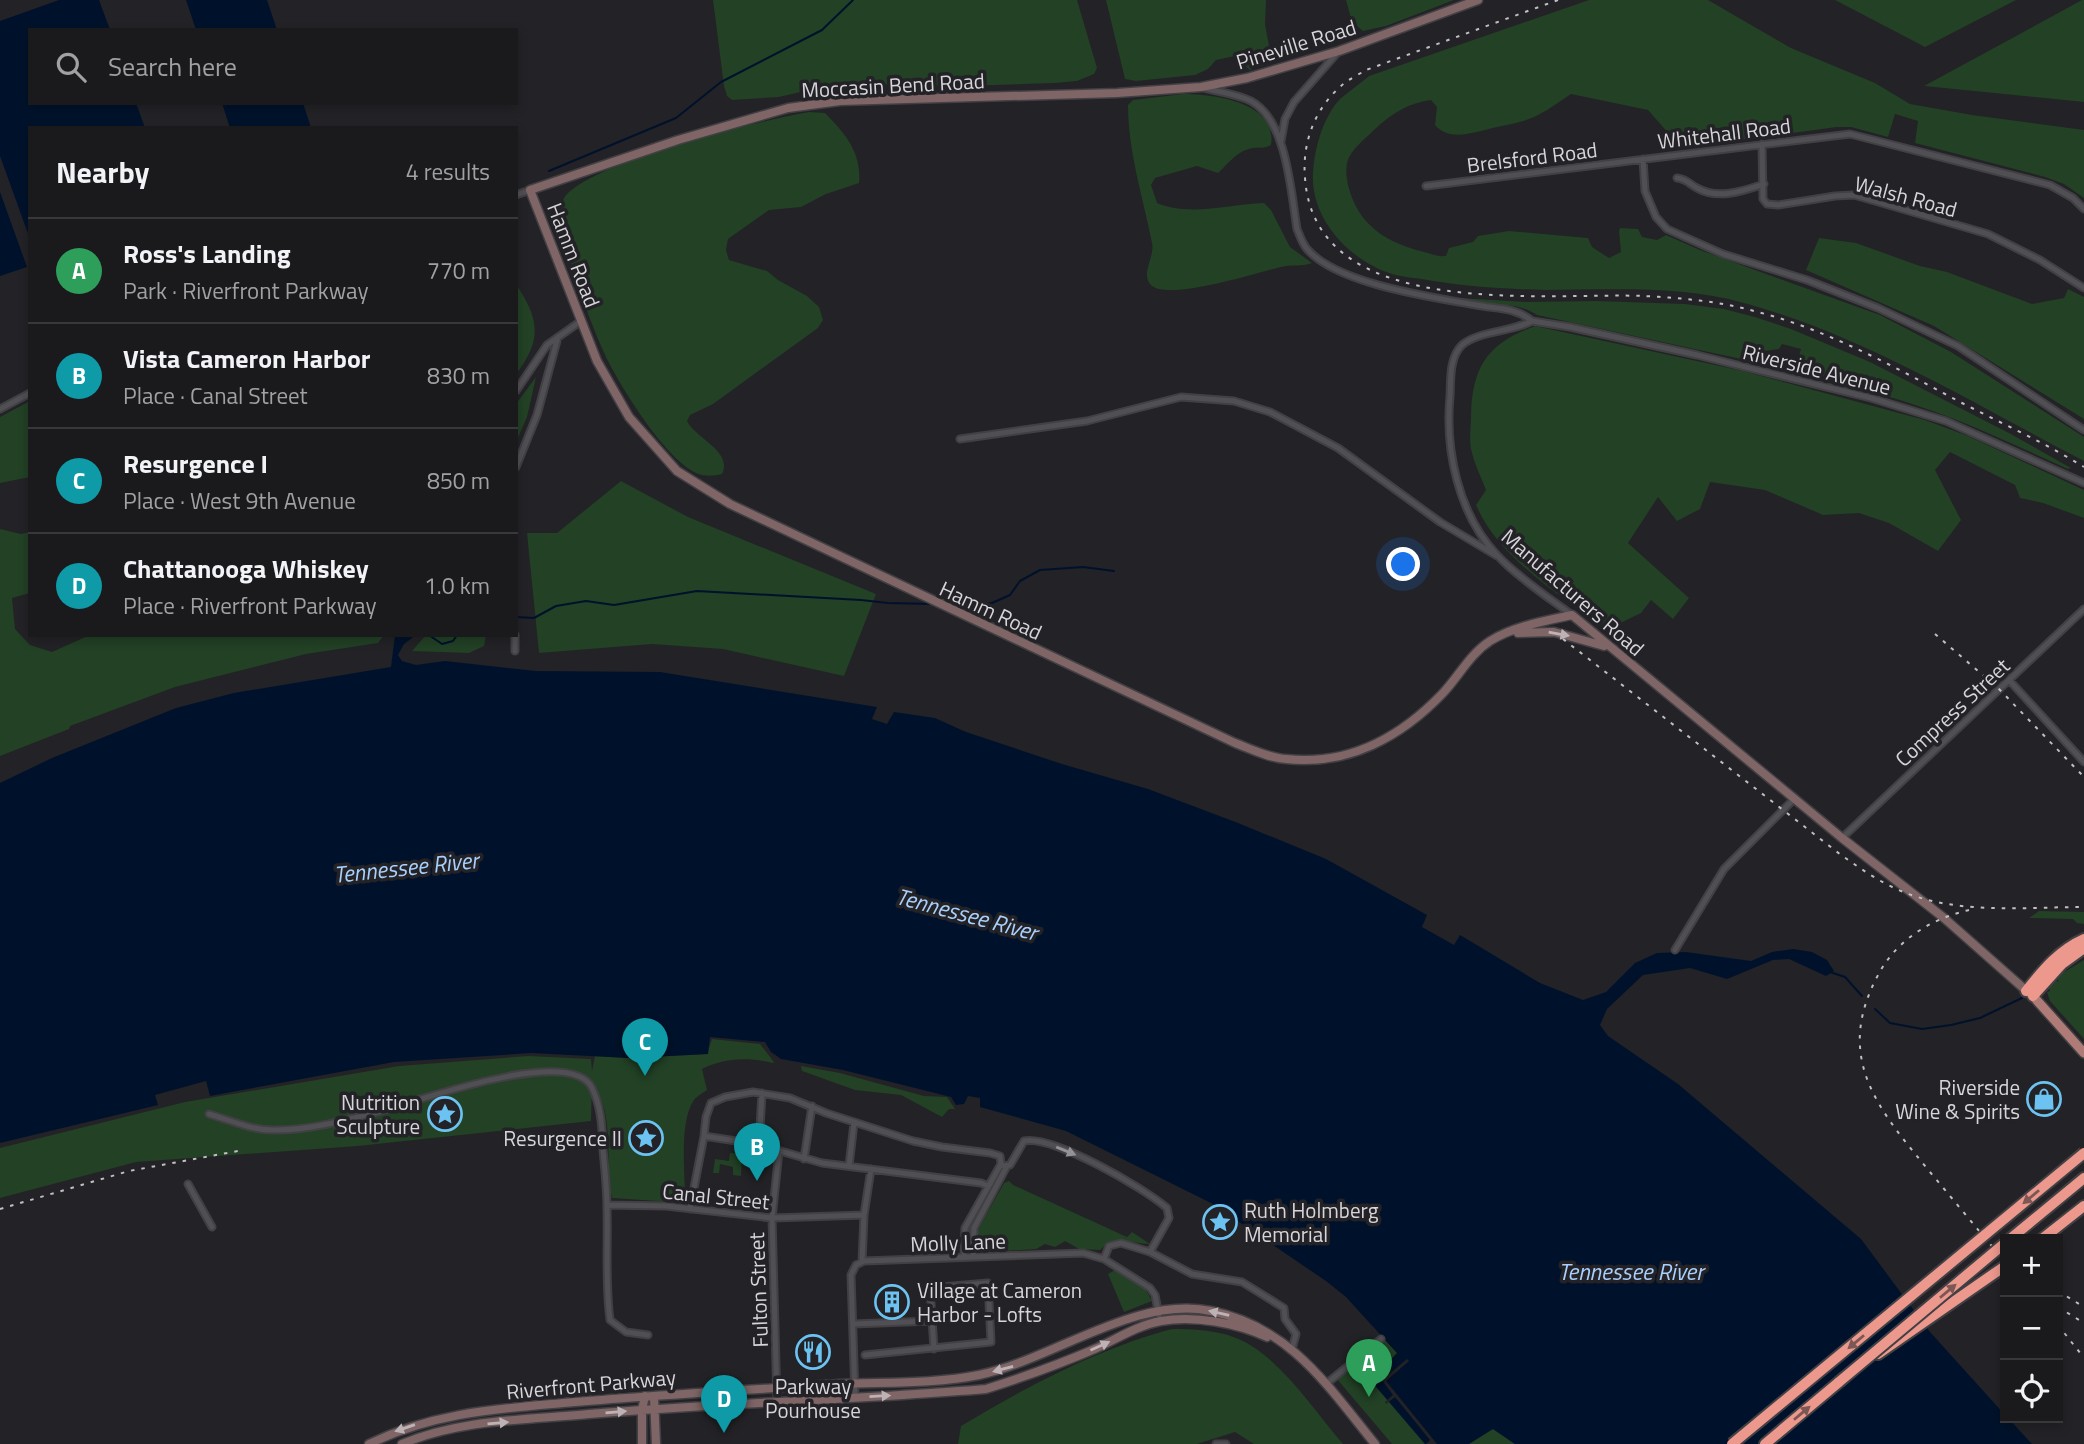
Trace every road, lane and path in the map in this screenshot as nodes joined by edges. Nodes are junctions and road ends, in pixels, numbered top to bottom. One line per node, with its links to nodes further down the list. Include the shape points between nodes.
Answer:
1 (1478, 0): 2 (main road, Pineville Road)
2 (1339, 51): 3 (main road, Pineville Road); 4 (street, via 1294,102)
3 (1201, 87): 4 (street, via 1251,102 1265,114); 10 (main road, Moccasin Bend Road, via 840,101 788,108)
4 (1281, 141): 15 (street, via 1297,229 1307,249 1326,264 1377,284 1517,310)
5 (1762, 144): 6 (street, Whitehall Road); 8 (street); 12 (street, Whitehall Road, via 1850,134 2050,186)
6 (1643, 159): 9 (street, Brelsford Road); 20 (street, Whitehall Road, via 1645,191 1656,217 1667,229 1723,254 1866,303 1958,346)
7 (1677, 178): 8 (street, via 1699,190 1724,194)
8 (1764, 184): 13 (street, Walsh Road, via 1767,204 1854,195 1988,234)
9 (1426, 186)
10 (530, 190): 11 (street, Moccasin Bend Road); 14 (main road, Hamm Road)
11 (518, 194)
12 (2084, 209)
13 (2084, 288)
14 (581, 321): 16 (street); 27 (main road, Hamm Road, via 597,361 629,417 677,471 730,504 1242,746 1284,760 1340,757 1366,749 1395,734 1443,693 1477,651)
15 (1532, 321): 23 (street, Riverside Avenue, via 1871,398 1946,421); 24 (street, Manufacturers Road, via 1472,339 1454,358 1448,441 1467,508)
16 (558, 337): 17 (street, via 547,345); 22 (street, via 537,415)
17 (518, 388)
18 (28, 394): 19 (street)
19 (0, 409)
20 (2084, 429)
21 (960, 439): 24 (street, via 1087,421 1181,397 1234,401 1270,412 1338,448 1440,522)
22 (518, 462)
23 (2084, 483)
24 (1497, 556): 26 (street, Manufacturers Road)
25 (2084, 609): 31 (street, Compress Street)
26 (1572, 615): 27 (main road, Hamm Road); 29 (main road, Manufacturers Road)
27 (1508, 633): 29 (main road, one-way to 29, via 1554,632)
28 (515, 637): 30 (street)
29 (1609, 648): 33 (main road, Manufacturers Road)
30 (515, 651)
31 (2009, 680): 32 (street); 34 (street, Compress Street)
32 (2084, 762)
33 (1795, 798): 34 (main road, Manufacturers Road); 37 (street, via 1724,869)
34 (1842, 838): 38 (main road, Manufacturers Road)
35 (2084, 939): 38 (highway, via 2051,962)
36 (2084, 948): 38 (highway)
37 (1675, 950)
38 (2029, 993): 39 (main road, Manufacturers Road)
39 (2084, 1053)
40 (762, 1093): 41 (street); 44 (street, via 725,1097 711,1104); 45 (street)
41 (812, 1106): 43 (street); 48 (street)
42 (209, 1114): 55 (street, via 275,1130 384,1110 521,1073 582,1076 592,1086 600,1110)
43 (854, 1123): 49 (street, via 937,1146 990,1153 1000,1156); 50 (street)
44 (704, 1136): 45 (street); 57 (street)
45 (759, 1145): 46 (street)
46 (779, 1151): 48 (street); 59 (street, Fulton Street)
47 (2084, 1153): 98 (highway, one-way to 98, bridge)
48 (804, 1159): 50 (street)
49 (1004, 1165): 54 (street); 64 (street, one-way to 64, via 1012,1161 1022,1142 1033,1139 1131,1183 1169,1211); 66 (street, via 974,1228)
50 (849, 1166): 51 (street)
51 (871, 1169): 54 (street); 58 (street)
52 (2084, 1178): 61 (highway)
53 (188, 1184): 60 (street)
54 (988, 1186): 65 (street, via 965,1228)
55 (607, 1205): 57 (street, Canal Street); 74 (street, via 610,1320 626,1332)
56 (2084, 1206): 62 (highway)
57 (691, 1209): 59 (street, Canal Street)
58 (864, 1215): 59 (street, Canal Street); 68 (street)
59 (772, 1219): 83 (street, Fulton Street)
60 (212, 1227)
61 (2016, 1234)
62 (2048, 1234)
63 (2000, 1247): 80 (highway, one-way to 63, bridge)
64 (1150, 1252): 67 (street, via 1115,1243 1108,1247); 77 (street, via 1192,1274 1242,1282 1284,1308 1285,1320 1296,1334)
65 (964, 1257): 66 (street, Molly Lane); 68 (street, Molly Lane)
66 (973, 1257): 67 (street, Molly Lane, via 1083,1253)
67 (1104, 1259): 70 (street, Molly Lane, via 1150,1288)
68 (862, 1262): 73 (street, via 852,1275)
69 (2000, 1269): 80 (highway, bridge)
70 (1158, 1311): 72 (street, Molly Lane); 77 (main road, Riverfront Parkway, one-way to 70, via 1232,1316 1208,1310); 81 (main road, Riverfront Parkway, one-way to 81, via 977,1375)
71 (932, 1321): 73 (street); 76 (street); 76 (street, via 930,1288 988,1283 990,1342)
72 (1161, 1321): 79 (main road, Riverfront Parkway, via 1186,1319 1237,1327 1264,1335); 85 (main road, Riverfront Parkway, one-way to 72, via 986,1389 1036,1374)
73 (853, 1324): 81 (street)
74 (648, 1335)
75 (1381, 1339): 82 (street)
76 (934, 1349): 78 (street)
77 (1292, 1349): 79 (main road, Riverfront Parkway)
78 (865, 1354)
79 (1300, 1356): 82 (main road, Riverfront Parkway)
80 (1839, 1382): 99 (highway, one-way to 80)
81 (855, 1384): 83 (main road, Riverfront Parkway); 85 (street)
82 (1326, 1384): 97 (main road, Riverfront Parkway)
83 (777, 1388): 84 (main road, Riverfront Parkway); 86 (street, Fulton Street)
84 (649, 1396): 87 (main road); 88 (main road); 89 (main road, Riverfront Parkway)
85 (855, 1397): 86 (main road, Riverfront Parkway)
86 (777, 1402): 87 (main road, Riverfront Parkway)
87 (655, 1409): 88 (main road, Riverfront Parkway); 94 (main road)
88 (642, 1410): 90 (main road, Riverfront Parkway, one-way to 88); 93 (main road)
89 (443, 1417): 90 (street); 91 (main road, Riverfront Parkway, one-way to 91)
90 (445, 1430): 92 (main road, Riverfront Parkway)
91 (369, 1444)
92 (402, 1444)
93 (642, 1444)
94 (656, 1444)
95 (1216, 1444): 96 (street)
96 (1226, 1444)
97 (1375, 1444)
98 (1732, 1444)
99 (1765, 1444)

